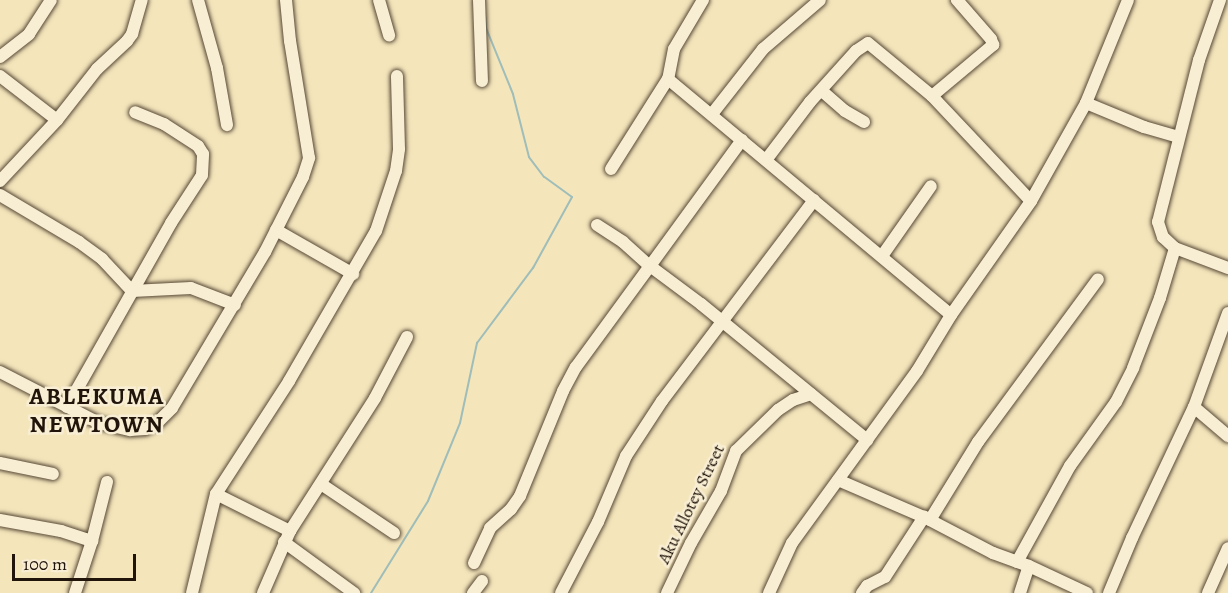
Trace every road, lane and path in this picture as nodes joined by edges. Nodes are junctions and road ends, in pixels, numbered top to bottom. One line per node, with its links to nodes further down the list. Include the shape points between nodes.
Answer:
1 (51, 0): 13 (street, via 29,34)
2 (142, 0): 23 (street, via 132,34 97,69)
3 (198, 0): 25 (street, via 217,68)
4 (286, 0): 36 (street, via 309,158)
5 (379, 0): 12 (street)
6 (479, 0): 17 (street)
7 (703, 0): 16 (street, via 674,48)
8 (820, 0): 22 (street, via 763,49)
9 (957, 0): 19 (street, via 993,45)
10 (1128, 0): 20 (street)
11 (1220, 0): 26 (street)
12 (389, 36)
13 (0, 57)
14 (0, 76): 23 (street)
15 (397, 76): 41 (street, via 396,171 376,231)
16 (668, 79): 22 (street); 29 (street)
17 (482, 81)
18 (822, 91): 19 (street, via 856,51 868,43); 24 (street); 28 (street)
19 (932, 96): 34 (street)
20 (1086, 103): 26 (street); 34 (street)
21 (135, 112): 43 (street, via 164,124 198,146 204,165 191,195)
22 (712, 114): 27 (street)
23 (57, 120): 30 (street)
24 (864, 122)
25 (227, 125)
26 (1178, 137): 37 (street, via 1158,222 1162,237)
27 (742, 140): 28 (street); 39 (street)
28 (766, 160): 33 (street)
29 (610, 169)
30 (0, 181)
31 (931, 186): 38 (street)
32 (0, 195): 43 (street, via 80,242)
33 (814, 200): 38 (street); 47 (street)
34 (1031, 201): 46 (street)
35 (597, 225): 39 (street)
36 (276, 230): 41 (street); 44 (street)
37 (1174, 248): 40 (street); 69 (street, via 1133,368 1116,402 1070,466)
38 (882, 256): 46 (street)
39 (650, 266): 47 (street); 68 (street, via 576,367 520,496 490,528)
40 (1228, 268)
41 (353, 274): 60 (street)
42 (1098, 279): 61 (street)
43 (132, 291): 44 (street, via 191,288); 51 (street)
44 (235, 305): 51 (street, via 172,408 157,423 130,430 99,423)
45 (1228, 314): 52 (street)
46 (951, 315): 54 (street, via 917,371)
47 (724, 322): 50 (street); 76 (street, via 662,401 626,456)
48 (407, 337): 59 (street, via 375,398)
49 (0, 372): 51 (street)
50 (811, 394): 54 (street); 77 (street, Aku Allotey Street, via 778,410 736,451 721,491)
51 (67, 407)
52 (1194, 407): 53 (street); 82 (street)
53 (1228, 436)
54 (867, 440): 57 (street)
55 (0, 463): 56 (street)
56 (53, 474)
57 (838, 480): 61 (street); 78 (street, via 792,543)
58 (107, 482): 65 (street)
59 (321, 484): 63 (street); 64 (street)
60 (216, 494): 63 (street); 72 (street)
61 (927, 518): 69 (street, via 993,553); 79 (street, via 885,577)
62 (0, 520): 65 (street)
63 (290, 531): 66 (street)
64 (394, 533)
65 (92, 541): 71 (street)
66 (284, 542): 73 (street); 74 (street)
67 (1228, 548): 83 (street)
68 (474, 563)
69 (1023, 564): 80 (street); 81 (street)
70 (482, 581): 75 (street)
71 (75, 593)
72 (192, 593)
73 (263, 593)
74 (354, 593)
75 (473, 593)
76 (561, 593)
77 (667, 593)
78 (769, 593)
79 (862, 593)
80 (1020, 593)
81 (1087, 593)
82 (1109, 593)
83 (1208, 593)

